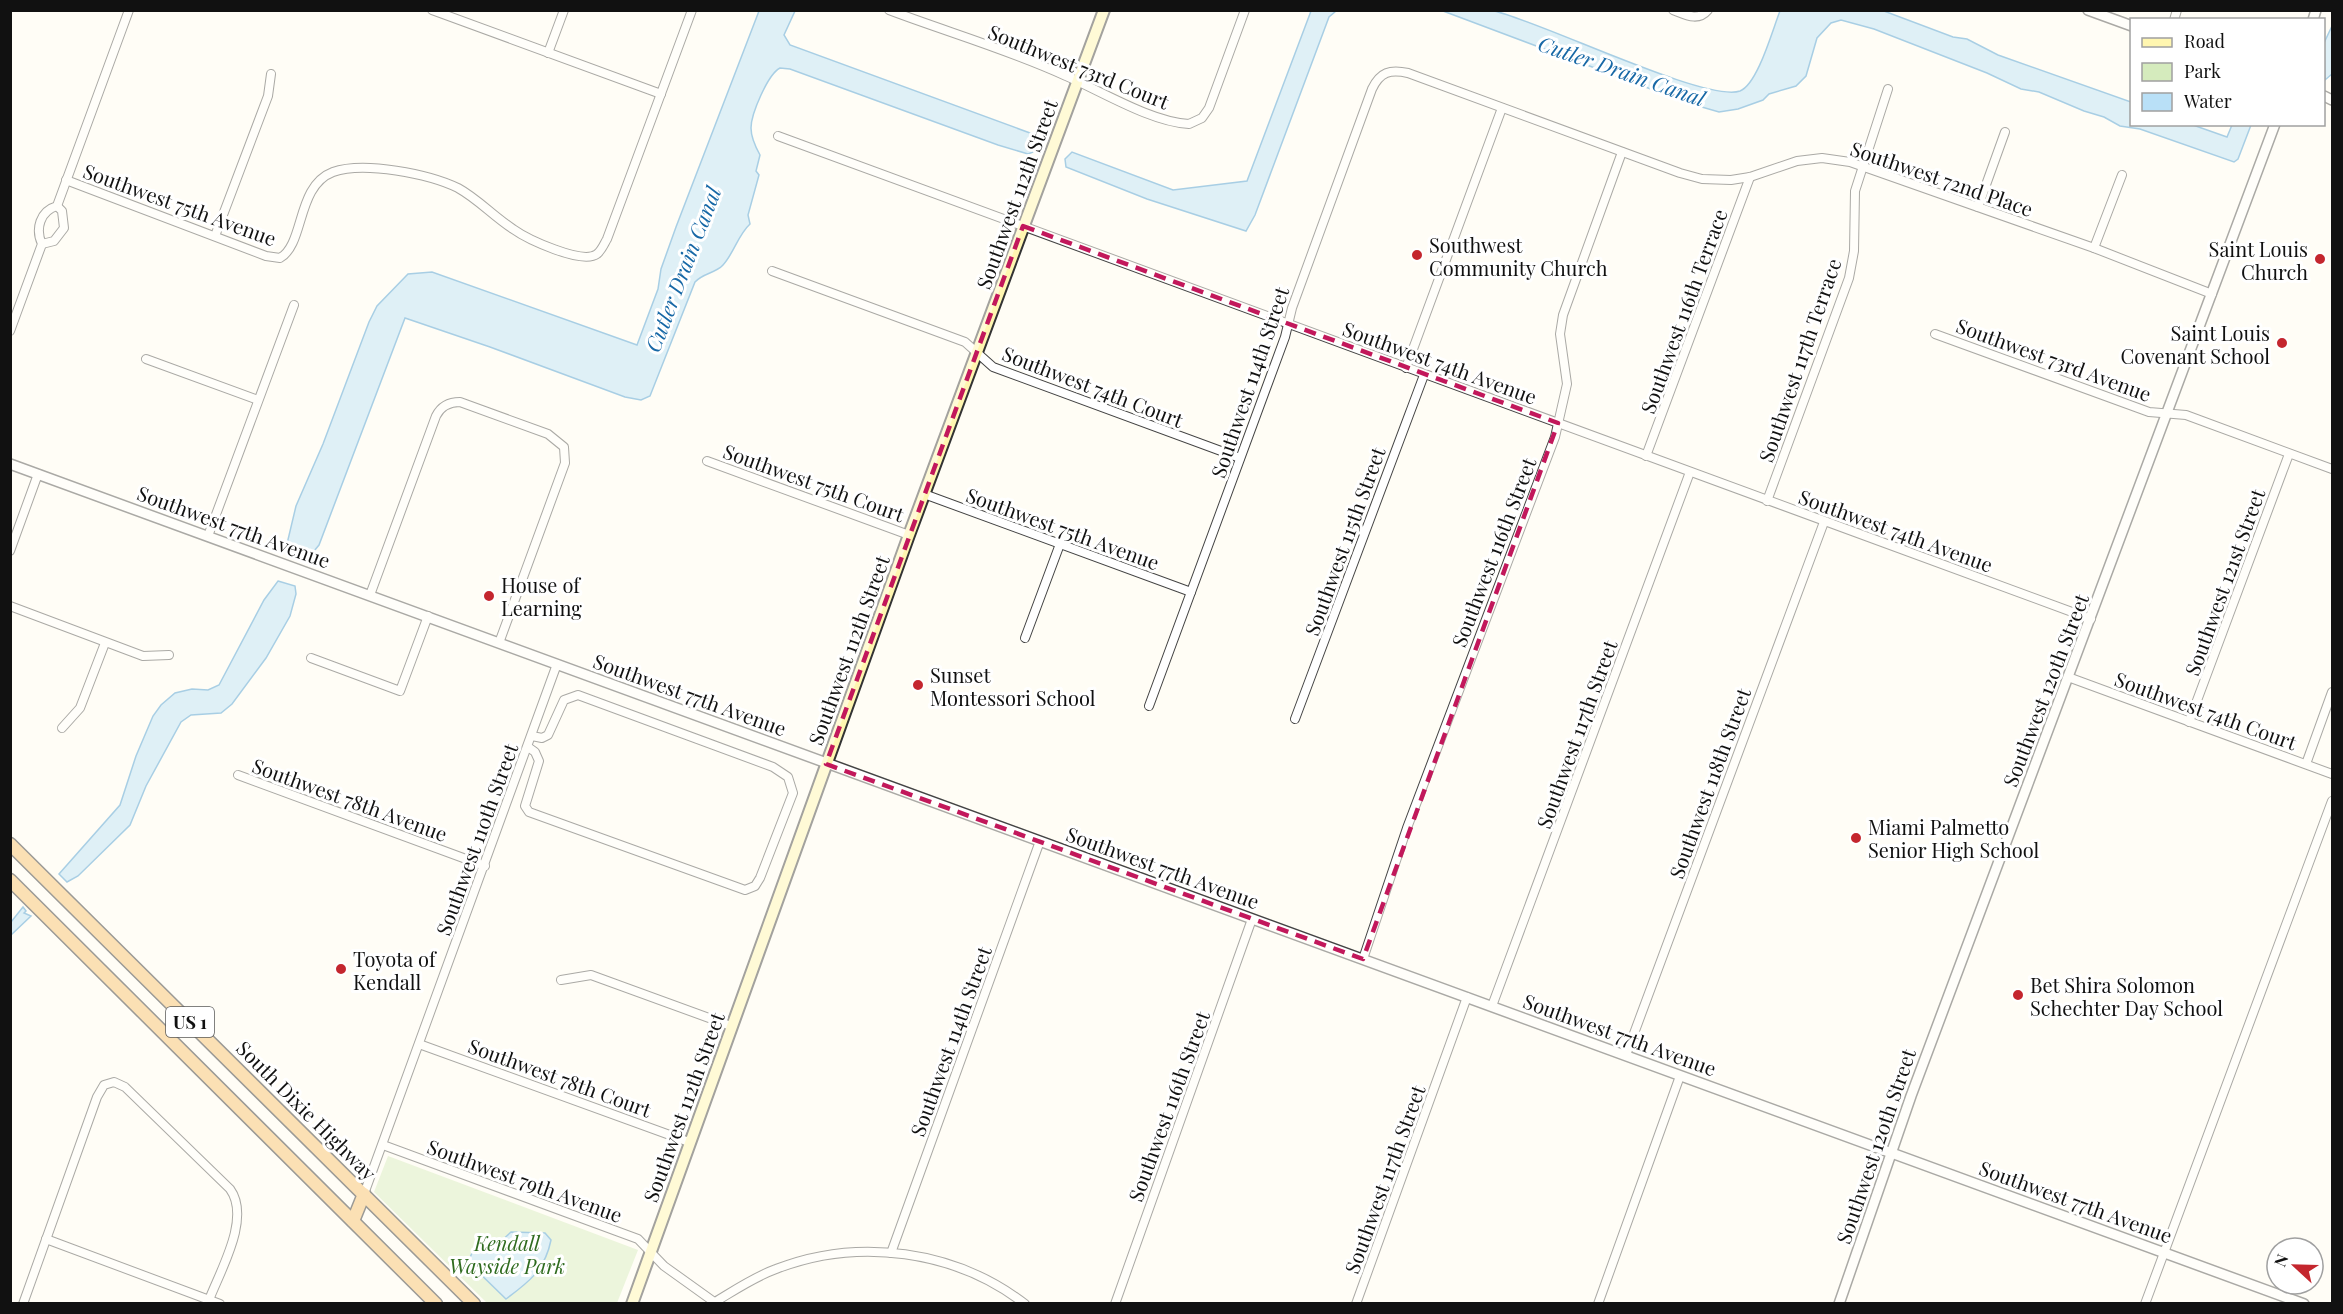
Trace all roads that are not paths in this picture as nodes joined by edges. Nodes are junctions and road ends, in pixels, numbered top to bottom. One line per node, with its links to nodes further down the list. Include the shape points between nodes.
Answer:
1 (129, 10): 26 (street)
2 (432, 10): 12 (street)
3 (564, 10): 12 (street)
4 (692, 10): 17 (street)
5 (889, 10): 15 (street, Southwest 73rd Court)
6 (1104, 10): 15 (main road, Southwest 112th Street)
7 (1245, 10): 15 (street, Southwest 73rd Court, via 1209,108 1202,118 1189,124 1164,119)
8 (1673, 10): 10 (street, via 1695,18)
9 (2088, 10): 11 (street)
10 (1705, 14)
11 (2130, 26)
12 (548, 53): 17 (street)
13 (1384, 73): 18 (street, Southwest 72nd Place, via 1408,73); 36 (street, Southwest 114th Street, via 1372,89)
14 (271, 74): 30 (street, via 268,96)
15 (1077, 81): 29 (main road, Southwest 112th Street)
16 (1888, 89): 23 (street, Southwest 117th Terrace)
17 (661, 94): 30 (street, Southwest 75th Avenue, via 607,239 599,253 590,257 575,256 528,238 469,195 429,177 394,171 348,169 320,179 284,256 266,256)
18 (1502, 108): 22 (street, Southwest 72nd Place); 41 (street)
19 (2274, 126): 34 (street, Southwest 120th Street)
20 (2005, 132): 28 (street)
21 (778, 136): 29 (street, Southwest 74th Avenue)
22 (1622, 152): 25 (street, Southwest 72nd Place, via 1702,179); 45 (street, Southwest 116th Street, via 1563,315 1560,334 1567,384)
23 (1861, 166): 25 (street, Southwest 72nd Place, via 1832,159 1809,159); 28 (street, Southwest 72nd Place); 55 (street, Southwest 117th Terrace, via 1855,191 1854,251 1849,278)
24 (2122, 175): 32 (street)
25 (1750, 177): 47 (street, Southwest 116th Terrace)
26 (66, 180): 27 (street); 30 (street, Southwest 75th Avenue)
27 (57, 206): 31 (street, via 41,218 38,237); 31 (street, via 62,211 64,228 54,241)
28 (1978, 207): 32 (street, Southwest 72nd Place)
29 (1023, 226): 36 (street, Southwest 74th Avenue); 39 (main road, Southwest 112th Street)
30 (215, 236)
31 (42, 244): 37 (street)
32 (2094, 248): 34 (street, Southwest 72nd Place)
33 (772, 271): 39 (street, Southwest 74th Court, via 965,342)
34 (2212, 294): 44 (street, Southwest 120th Street)
35 (294, 305): 43 (street)
36 (1288, 324): 41 (street, Southwest 74th Avenue); 48 (street, Southwest 114th Street)
37 (10, 331)
38 (1935, 334): 44 (street, Southwest 73rd Avenue, via 2149,412)
39 (976, 353): 48 (street, Southwest 74th Court, via 993,367); 54 (main road, Southwest 112th Street)
40 (146, 359): 43 (street)
41 (1406, 368): 42 (street, Southwest 74th Avenue)
42 (1424, 375): 45 (street, Southwest 74th Avenue); 75 (street, Southwest 115th Street)
43 (258, 400): 58 (street)
44 (2167, 414): 46 (street, Southwest 73rd Avenue, via 2186,415); 65 (street, Southwest 120th Street)
45 (1558, 423): 47 (street, Southwest 74th Avenue); 92 (street, Southwest 116th Street, via 1411,817)
46 (2289, 454): 51 (street, Southwest 73rd Avenue); 76 (street, Southwest 121st Street)
47 (1647, 456): 52 (street, Southwest 74th Avenue)
48 (1240, 458): 61 (street, Southwest 114th Street)
49 (707, 461): 57 (street, Southwest 75th Court)
50 (10, 464): 53 (street, Southwest 77th Avenue)
51 (2332, 469)
52 (1690, 472): 55 (street, Southwest 74th Avenue); 95 (street, Southwest 117th Street)
53 (38, 474): 58 (street, Southwest 77th Avenue); 60 (street)
54 (924, 494): 57 (main road, Southwest 112th Street); 59 (street, Southwest 75th Avenue)
55 (1767, 501): 56 (street, Southwest 74th Avenue)
56 (1824, 522): 65 (street, Southwest 74th Avenue); 98 (street, Southwest 118th Street)
57 (909, 535): 80 (main road, Southwest 112th Street)
58 (208, 536): 62 (street, Southwest 77th Avenue)
59 (1060, 544): 61 (street, Southwest 75th Avenue); 66 (street)
60 (10, 551)
61 (1191, 592): 74 (street, Southwest 114th Street)
62 (370, 595): 64 (street, Southwest 77th Avenue); 68 (street, via 436,416 450,403 465,404 548,434 564,447 565,463)
63 (10, 606): 67 (street)
64 (428, 616): 68 (street, Southwest 77th Avenue); 70 (street, via 400,691)
65 (2091, 619): 72 (street, Southwest 120th Street)
66 (1025, 638)
67 (105, 643): 69 (street, via 143,656); 77 (street, via 80,708)
68 (499, 643): 71 (street, Southwest 77th Avenue)
69 (169, 655)
70 (311, 657)
71 (557, 664): 78 (street, Southwest 110th Street); 80 (street, Southwest 77th Avenue)
72 (2068, 677): 76 (street, Southwest 74th Court); 102 (street, Southwest 120th Street)
73 (2332, 692): 81 (street)
74 (1149, 706)
75 (1295, 719)
76 (2190, 722): 81 (street, Southwest 74th Court)
77 (62, 728)
78 (532, 736): 79 (street, Southwest 110th Street); 85 (street, via 542,738 550,732 564,700 578,695 773,768 788,777 794,787 760,878 755,886 745,890 532,814 525,806)
79 (528, 747): 84 (street, Southwest 110th Street); 85 (street, via 536,752 539,761)
80 (826, 764): 87 (street, Southwest 77th Avenue); 96 (main road, Southwest 112th Street)
81 (2306, 764): 82 (street, Southwest 74th Court)
82 (2332, 774)
83 (238, 775): 89 (street, Southwest 78th Avenue)
84 (517, 778): 85 (street); 89 (street, Southwest 110th Street)
85 (532, 787)
86 (2332, 801): 108 (street)
87 (1040, 841): 91 (street, Southwest 77th Avenue); 107 (street, Southwest 114th Street)
88 (10, 844): 103 (highway, South Dixie Highway / US 1)
89 (485, 866): 97 (street, Southwest 110th Street)
90 (10, 880): 104 (highway, US 1)
91 (1252, 919): 92 (street, Southwest 77th Avenue); 117 (street, Southwest 116th Street)
92 (1363, 959): 94 (street, Southwest 77th Avenue)
93 (561, 980): 96 (street, via 591,975)
94 (1467, 997): 95 (street, Southwest 77th Avenue); 118 (street, Southwest 117th Street)
95 (1492, 1006): 98 (street, Southwest 77th Avenue)
96 (731, 1026): 100 (main road, Southwest 112th Street)
97 (419, 1044): 100 (street, Southwest 78th Court); 101 (street, Southwest 110th Street)
98 (1626, 1055): 99 (street, Southwest 77th Avenue)
99 (1680, 1076): 102 (street, Southwest 77th Avenue); 119 (street)
100 (689, 1142): 106 (main road, Southwest 112th Street)
101 (383, 1145): 103 (street, Southwest 110th Street); 106 (street, Southwest 79th Avenue, via 638,1239)
102 (1891, 1151): 108 (street, Southwest 77th Avenue); 120 (street, Southwest 120th Street)
103 (364, 1194): 104 (highway); 114 (highway, South Dixie Highway / US 1)
104 (354, 1221): 113 (highway, US 1)
105 (46, 1239): 109 (street); 109 (street, via 97,1097 108,1082 125,1087 230,1189 239,1208 236,1227); 111 (street)
106 (651, 1252): 110 (street, Southwest 79th Avenue); 115 (main road, Southwest 112th Street)
107 (891, 1253): 110 (street, via 851,1252 800,1261 759,1276); 116 (street, via 964,1269 1000,1286)
108 (2165, 1253): 121 (street); 122 (street, Southwest 77th Avenue)
109 (209, 1300): 112 (street)
110 (716, 1303)
111 (22, 1304)
112 (220, 1304)
113 (436, 1304)
114 (474, 1304)
115 (632, 1304)
116 (1025, 1304)
117 (1115, 1304)
118 (1356, 1304)
119 (1598, 1304)
120 (1839, 1304)
121 (2145, 1304)
122 (2304, 1304)

